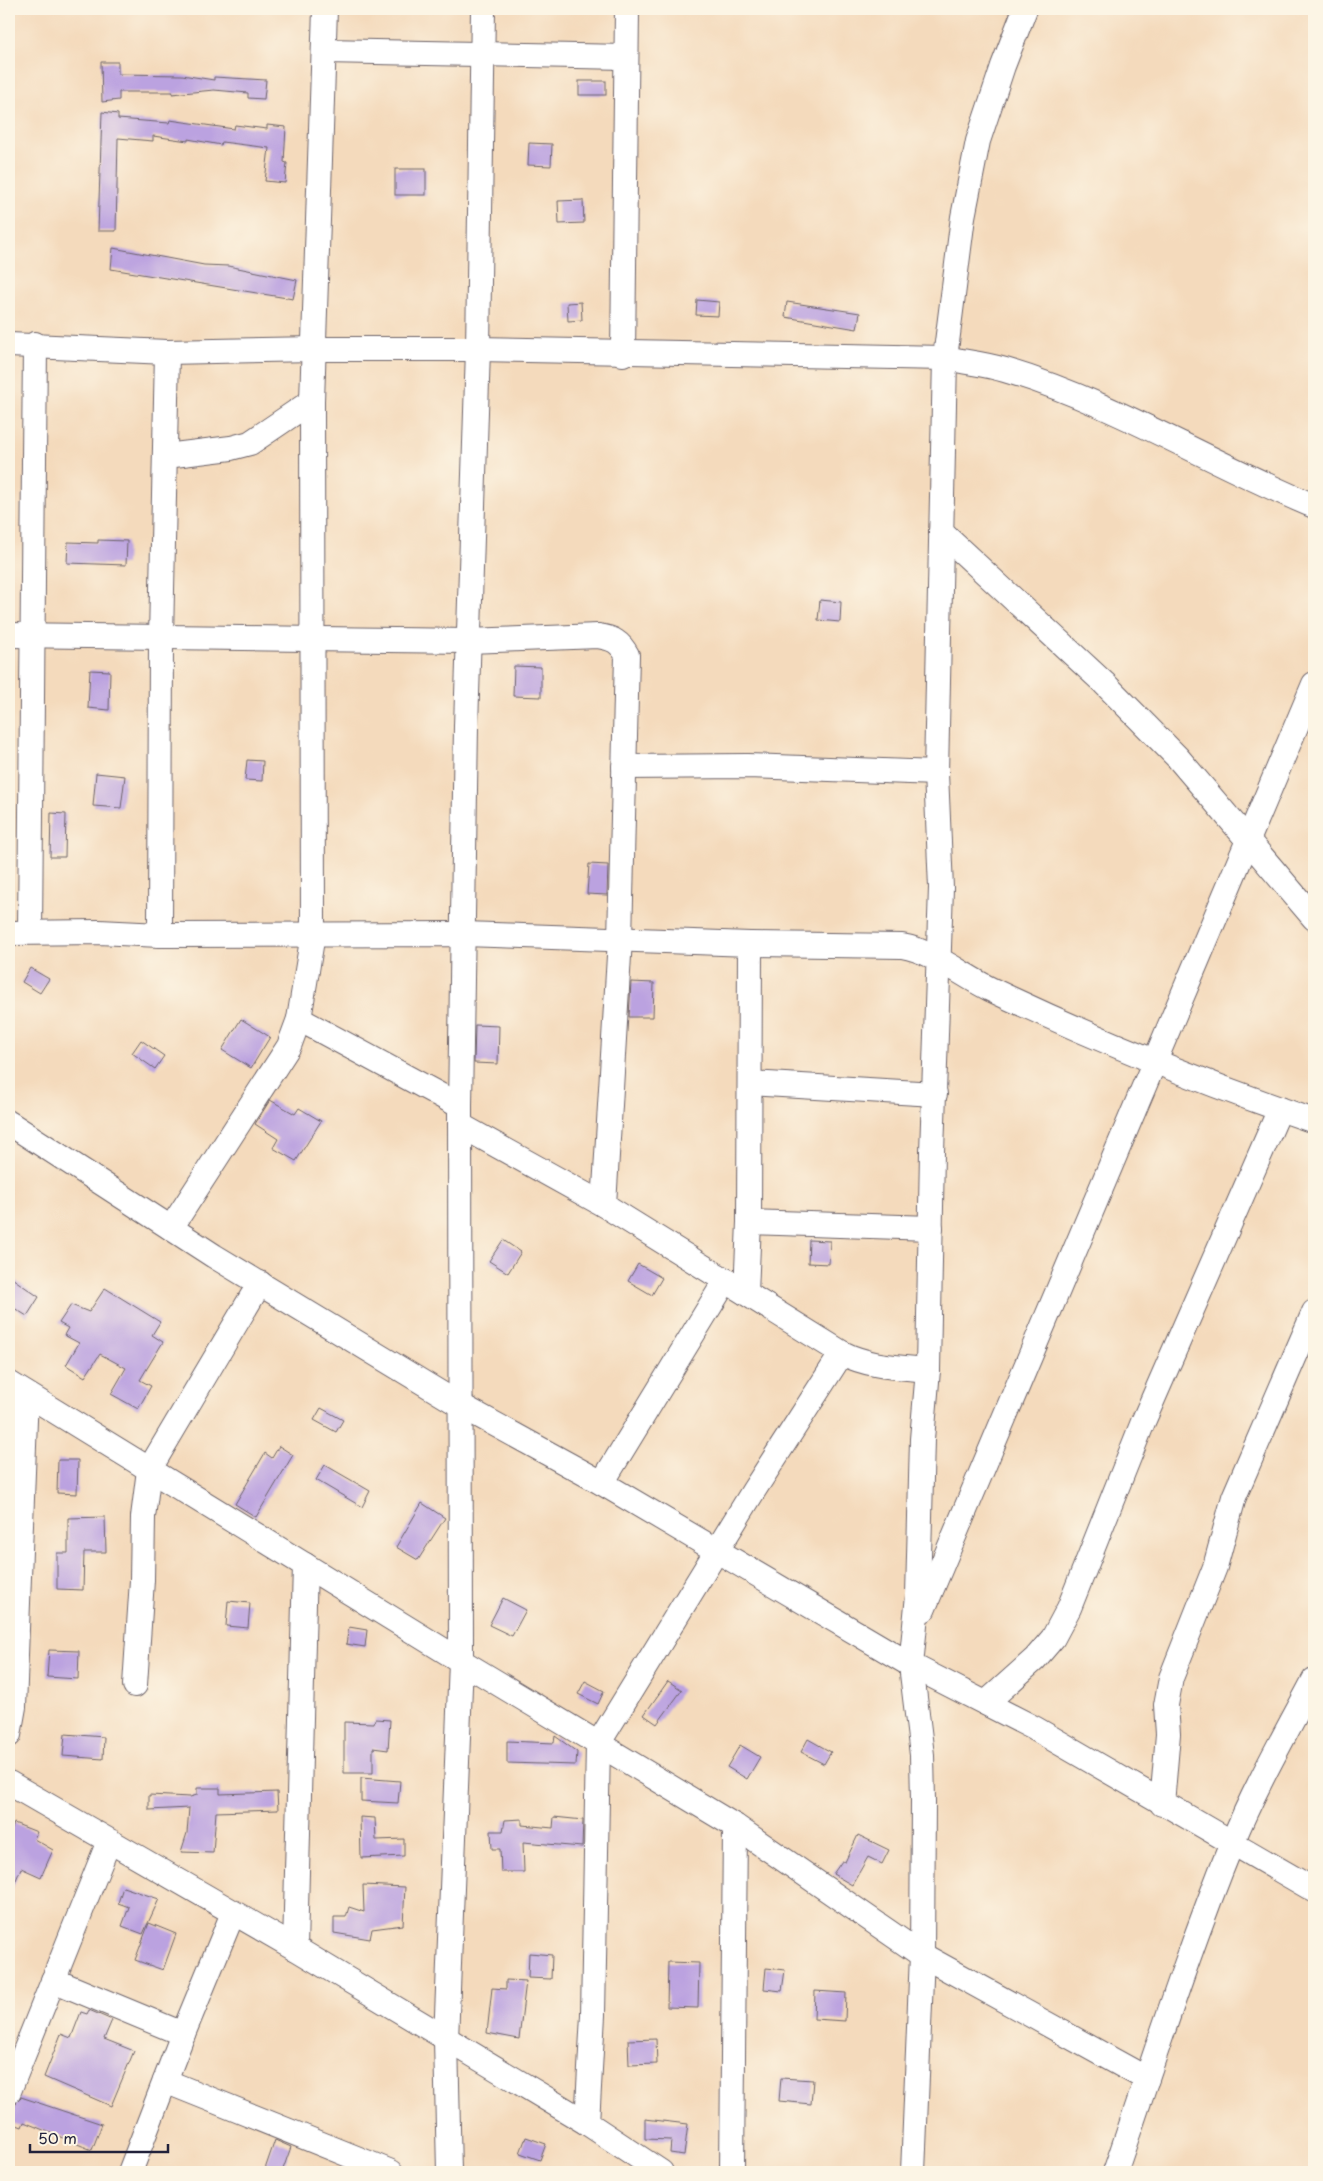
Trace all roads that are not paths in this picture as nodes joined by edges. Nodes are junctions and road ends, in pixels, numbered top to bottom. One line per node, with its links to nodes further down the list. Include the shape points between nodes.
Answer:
1 (326, 9): 5 (street)
2 (482, 9): 6 (street)
3 (627, 9): 7 (street)
4 (1025, 9): 14 (street, via 978,141 962,217)
5 (324, 51): 6 (street); 10 (street)
6 (482, 56): 7 (street); 11 (street)
7 (626, 57): 13 (street)
8 (35, 344): 9 (street); 12 (street); 19 (street)
9 (9, 345)
10 (316, 349): 11 (street); 12 (street); 15 (street)
11 (478, 349): 13 (street); 22 (street)
12 (167, 352): 16 (street)
13 (623, 354): 14 (street)
14 (945, 358): 17 (street, via 1002,369 1051,384); 18 (street)
15 (312, 401): 16 (street, via 250,443); 21 (street)
16 (166, 456): 20 (street)
17 (1314, 506)
18 (941, 532): 25 (street); 26 (street, via 1104,683 1178,758)
19 (20, 635): 20 (street); 28 (street, via 32,770)
20 (161, 638): 21 (street); 31 (street)
21 (313, 639): 22 (street); 29 (street)
22 (468, 641): 24 (street, via 598,636 616,641 627,655); 30 (street)
23 (1314, 684): 26 (street)
24 (624, 767): 25 (street, via 747,766); 32 (street)
25 (936, 773): 34 (street, via 942,888)
26 (1248, 840): 27 (street); 36 (street)
27 (1314, 918)
28 (19, 933): 31 (street)
29 (313, 934): 30 (street); 31 (street); 35 (street)
30 (464, 934): 32 (street); 40 (street)
31 (160, 935)
32 (620, 939): 33 (street); 43 (street)
33 (750, 944): 34 (street, via 902,946 915,948); 37 (street)
34 (940, 960): 36 (street, via 990,988); 38 (street)
35 (299, 1020): 40 (street); 45 (street, via 279,1065)
36 (1155, 1062): 39 (street); 59 (street)
37 (750, 1083): 38 (street); 44 (street)
38 (935, 1094): 46 (street)
39 (1280, 1109): 41 (street); 64 (street, via 1143,1422 1069,1608 1053,1638 1035,1659)
40 (460, 1116): 43 (street); 54 (street)
41 (1314, 1121)
42 (9, 1123): 45 (street)
43 (604, 1205): 47 (street)
44 (749, 1222): 46 (street); 49 (street)
45 (171, 1228): 48 (street)
46 (931, 1228): 52 (street)
47 (726, 1280): 49 (street); 56 (street)
48 (260, 1283): 54 (street); 55 (street)
49 (746, 1293): 51 (street)
50 (1314, 1312): 68 (street, via 1234,1497 1215,1567 1171,1678 1166,1705 1168,1734)
51 (842, 1353): 52 (street, via 875,1365); 57 (street)
52 (928, 1370): 59 (street)
53 (17, 1389): 55 (street); 65 (street, via 14,1698)
54 (460, 1405): 56 (street); 60 (street)
55 (149, 1470): 58 (street); 63 (street, via 143,1517)
56 (602, 1483): 57 (street)
57 (716, 1552): 61 (street); 66 (street)
58 (305, 1565): 60 (street); 74 (street)
59 (914, 1630): 61 (street)
60 (461, 1661): 66 (street); 78 (street)
61 (911, 1665): 64 (street); 75 (street, via 922,1764)
62 (1314, 1680): 71 (street)
63 (135, 1685)
64 (986, 1703): 68 (street)
65 (9, 1735)
66 (598, 1744): 69 (street); 82 (street, via 593,2015)
67 (9, 1783): 70 (street)
68 (1162, 1804): 71 (street)
69 (735, 1826): 75 (street); 87 (street)
70 (109, 1841): 73 (street); 76 (street)
71 (1232, 1842): 72 (street); 79 (street)
72 (1314, 1890)
73 (233, 1913): 74 (street); 77 (street)
74 (295, 1948): 78 (street)
75 (922, 1955): 79 (street); 88 (street)
76 (53, 1980): 77 (street); 81 (street)
77 (183, 2034): 80 (street)
78 (446, 2040): 82 (street); 85 (street)
79 (1147, 2079): 89 (street)
80 (165, 2081): 83 (street); 84 (street)
81 (9, 2091)
82 (586, 2123): 86 (street)
83 (130, 2172)
84 (391, 2172)
85 (449, 2172)
86 (661, 2172)
87 (732, 2172)
88 (913, 2172)
89 (1115, 2172)

